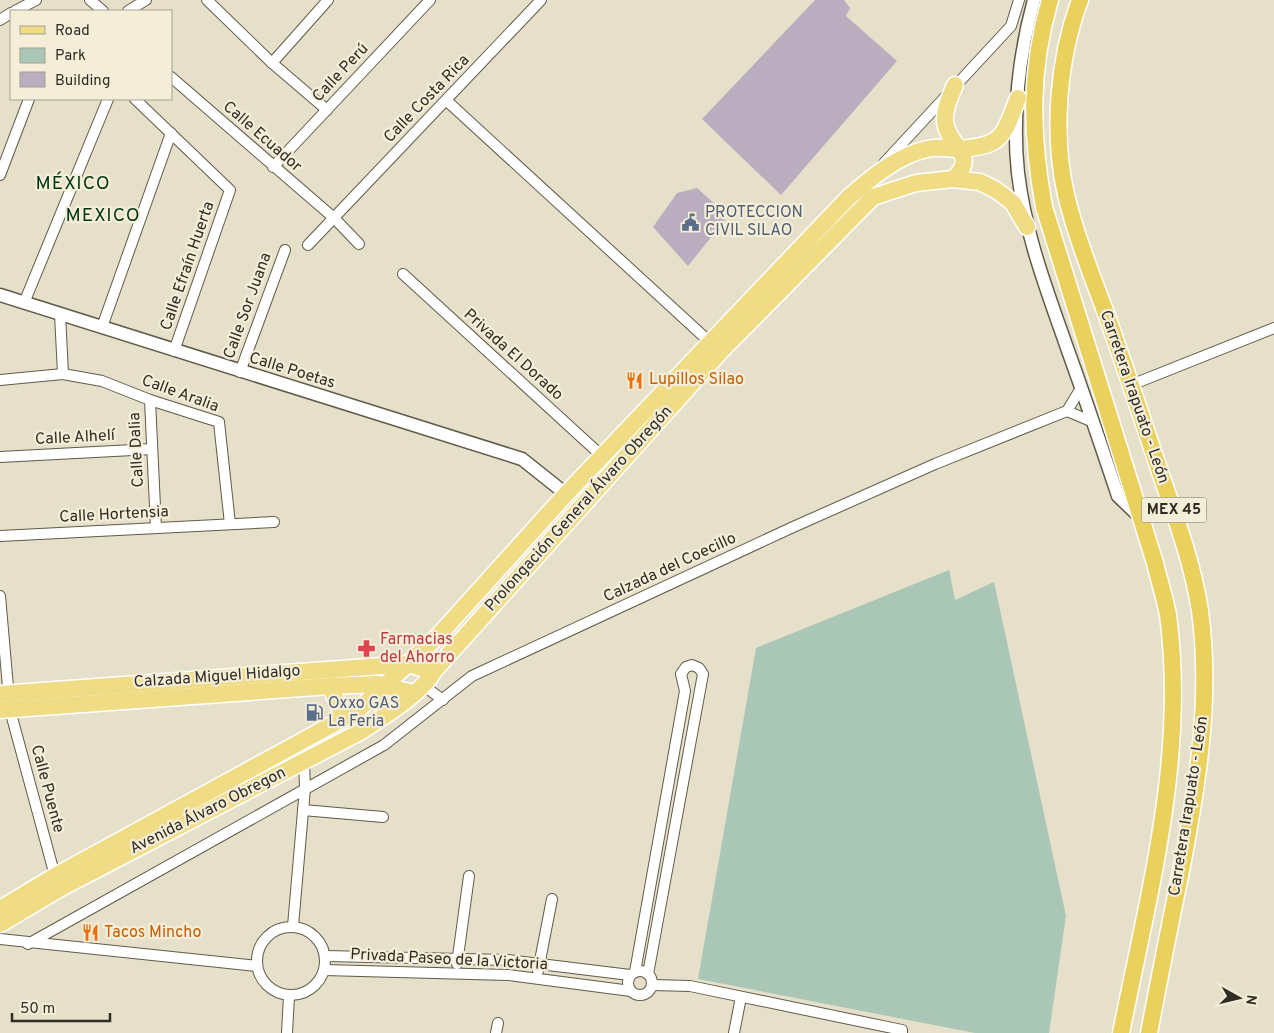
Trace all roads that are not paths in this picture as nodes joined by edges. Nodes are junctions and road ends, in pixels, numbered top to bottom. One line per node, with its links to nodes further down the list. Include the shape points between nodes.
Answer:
1 (90, 0): 13 (street)
2 (146, 0): 14 (street)
3 (208, 0): 15 (street)
4 (328, 0): 15 (street)
5 (430, 0): 23 (street, Calle Perú)
6 (542, 0): 22 (street, Calle Costa Rica)
7 (1019, 0): 17 (street, via 1011,26)
8 (1034, 0): 18 (street, MEX 45, via 1025,31)
9 (1050, 0): 55 (highway, Carretera Irapuato - León / MEX 45, via 1033,89 1036,162 1044,207)
10 (1080, 0): 46 (highway, Carretera Irapuato - León / MEX 45, via 1066,50 1061,98 1059,138 1066,193)
11 (34, 5): 12 (street)
12 (18, 10)
13 (102, 10)
14 (130, 10)
15 (272, 63): 23 (street)
16 (172, 78): 26 (street, Calle Ecuador)
17 (954, 85): 25 (main road, via 945,112 945,124); 28 (street)
18 (1018, 98): 25 (main road, Prolongación General Álvaro Obregón, via 1005,133 1000,138 982,146); 31 (street, MEX 45, via 1018,174)
19 (29, 100): 27 (street)
20 (108, 100): 37 (street)
21 (136, 100): 24 (street)
22 (446, 100): 30 (street, Calle Costa Rica); 41 (street)
23 (327, 110): 26 (street, Calle Perú)
24 (171, 133): 39 (street); 42 (street, Calle Efraín Huerta, via 230,190)
25 (959, 149): 28 (main road, Prolongación General Álvaro Obregón, via 928,148); 29 (main road, via 964,162 962,171)
26 (273, 167): 30 (street, Calle Ecuador)
27 (0, 175)
28 (872, 177): 41 (main road, Prolongación General Álvaro Obregón, via 849,197)
29 (953, 179): 31 (main road, via 980,182 996,190 1012,202); 41 (main road, Prolongación General Álvaro Obregón, via 916,183 873,197)
30 (334, 218): 32 (street, Calle Ecuador); 33 (street, Calle Costa Rica)
31 (1027, 228): 47 (street, MEX 45)
32 (359, 244)
33 (308, 245)
34 (285, 250): 43 (street, Calle Sor Juana)
35 (403, 274): 53 (street, Privada El Dorado)
36 (0, 295): 37 (street, Calle Poetas)
37 (24, 303): 38 (street, Calle Poetas)
38 (60, 314): 39 (street, Calle Poetas); 44 (street)
39 (102, 327): 42 (street, Calle Poetas)
40 (1274, 328): 46 (street)
41 (715, 347): 53 (main road, Prolongación General Álvaro Obregón); 62 (main road, Prolongación General Álvaro Obregón)
42 (174, 351): 43 (street, Calle Poetas)
43 (240, 372): 54 (street, Calle Poetas, via 522,459)
44 (62, 374): 45 (street, Calle Aralia); 48 (street, Calle Aralia, via 102,381)
45 (0, 380)
46 (1131, 385): 101 (highway, Carretera Irapuato - León / MEX 45, via 1188,559 1200,610 1204,659 1199,763)
47 (1081, 388): 49 (street); 50 (street, MEX 45)
48 (150, 400): 51 (street, Calle Dalia); 57 (street, Calle Aralia, via 219,422)
49 (1067, 411): 50 (street); 66 (street, Calzada del Coecillo, via 935,464 472,676)
50 (1093, 422): 55 (street, MEX 45, via 1118,496)
51 (152, 449): 52 (street, Calle Alhelí); 58 (street, Calle Dalia)
52 (0, 457)
53 (603, 458): 54 (main road, Prolongación General Álvaro Obregón)
54 (566, 494): 61 (main road, Prolongación General Álvaro Obregón)
55 (1141, 518): 100 (highway, Carretera Irapuato - León / MEX 45, via 1168,614 1173,711 1162,825)
56 (274, 522): 57 (street, Calle Hortensia)
57 (230, 524): 58 (street, Calle Hortensia)
58 (156, 528): 59 (street, Calle Hortensia)
59 (0, 536)
60 (0, 596): 67 (street, Calle Puente)
61 (409, 664): 62 (main road, Calzada Miguel Hidalgo); 64 (main road, Prolongación General Álvaro Obregón); 67 (main road, Calzada Miguel Hidalgo)
62 (433, 672): 65 (main road, Prolongación General Álvaro Obregón)
63 (330, 686): 64 (main road, Calzada Miguel Hidalgo); 67 (main road, Calzada Miguel Hidalgo); 68 (main road)
64 (384, 686): 65 (main road, Calzada Miguel Hidalgo); 68 (main road, Avenida Álvaro Obregon, via 357,711)
65 (418, 690): 66 (street); 70 (main road, Avenida Álvaro Obregon, via 380,720)
66 (443, 700): 71 (street, Calzada del Coecillo, via 384,745)
67 (4, 702): 76 (street, Calle Puente)
68 (344, 718): 69 (main road, Avenida Álvaro Obregon)
69 (297, 745): 70 (street); 76 (main road, Avenida Álvaro Obregon)
70 (304, 762): 71 (street); 80 (main road, Avenida Álvaro Obregon, via 58,889)
71 (305, 788): 72 (street); 83 (street, Calzada del Coecillo)
72 (303, 810): 73 (street); 81 (street)
73 (384, 817)
74 (659, 837): 75 (street); 75 (street, via 685,691 681,674 692,665 703,674); 90 (street)
75 (673, 839): 91 (street)
76 (55, 876): 79 (main road, Avenida Álvaro Obregon)
77 (469, 876): 85 (street)
78 (552, 899): 86 (street)
79 (0, 909)
80 (0, 924)
81 (293, 926): 84 (street, via 314,935); 87 (street, via 270,934 261,944)
82 (0, 940): 83 (street)
83 (28, 944): 87 (street)
84 (325, 956): 85 (street, Privada Paseo de la Victoria); 88 (street)
85 (457, 960): 86 (street, Privada Paseo de la Victoria, via 507,960); 89 (street)
86 (538, 965): 90 (street, Privada Paseo de la Victoria); 92 (street)
87 (257, 966): 95 (street, via 264,983)
88 (324, 970): 89 (street, Privada Paseo de la Victoria); 95 (street, via 312,989)
89 (458, 974): 92 (street, Privada Paseo de la Victoria)
90 (632, 974): 91 (street, via 642,970); 94 (street, via 628,986)
91 (648, 974): 93 (street)
92 (536, 978): 94 (street, Privada Paseo de la Victoria)
93 (652, 985): 94 (street, via 643,994); 96 (street, via 690,986)
94 (631, 990)
95 (289, 996): 98 (street)
96 (741, 998): 97 (street); 99 (street)
97 (902, 1031)
98 (286, 1033)
99 (734, 1033)
100 (1121, 1033)
101 (1149, 1033)

